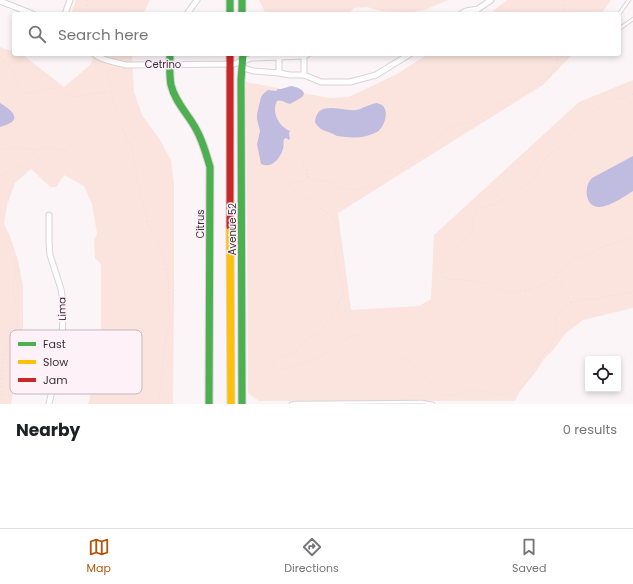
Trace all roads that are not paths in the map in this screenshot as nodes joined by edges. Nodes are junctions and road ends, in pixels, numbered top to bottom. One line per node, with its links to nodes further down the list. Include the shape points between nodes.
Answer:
1 (70, 0): 10 (street)
2 (197, 0): 11 (street)
3 (230, 0): 12 (main road)
4 (242, 0): 13 (main road)
5 (629, 0): 16 (lane)
6 (0, 1): 9 (street)
7 (489, 1): 8 (street)
8 (478, 9): 14 (street); 15 (street)
9 (28, 12)
10 (66, 12)
11 (188, 12)
12 (230, 12)
13 (242, 12)
14 (464, 12)
15 (476, 12)
16 (620, 12)
17 (633, 19): 18 (lane)
18 (621, 28)
19 (97, 56): 27 (street, Cetrino, via 126,65)
20 (170, 56): 27 (main road, Citrus)
21 (230, 56): 28 (main road, Avenue 52)
22 (288, 56): 25 (street)
23 (306, 56): 30 (street)
24 (407, 56): 30 (street, via 376,75 350,82 321,82)
25 (279, 57): 26 (street); 29 (street)
26 (243, 61): 28 (street); 29 (street, via 253,71); 37 (main road, Avenue 52)
27 (170, 64): 28 (street, Cetrino); 35 (main road, Citrus, via 174,95 201,139 210,167)
28 (232, 64): 36 (main road, Avenue 52)
29 (279, 73): 30 (street)
30 (304, 75)
31 (49, 215): 32 (street, Lima, via 50,254 61,289)
32 (62, 330)
33 (51, 394): 34 (street, Lima)
34 (49, 404)
35 (209, 404)
36 (231, 404)
37 (242, 404)
38 (291, 404): 39 (lane)
39 (433, 404)

